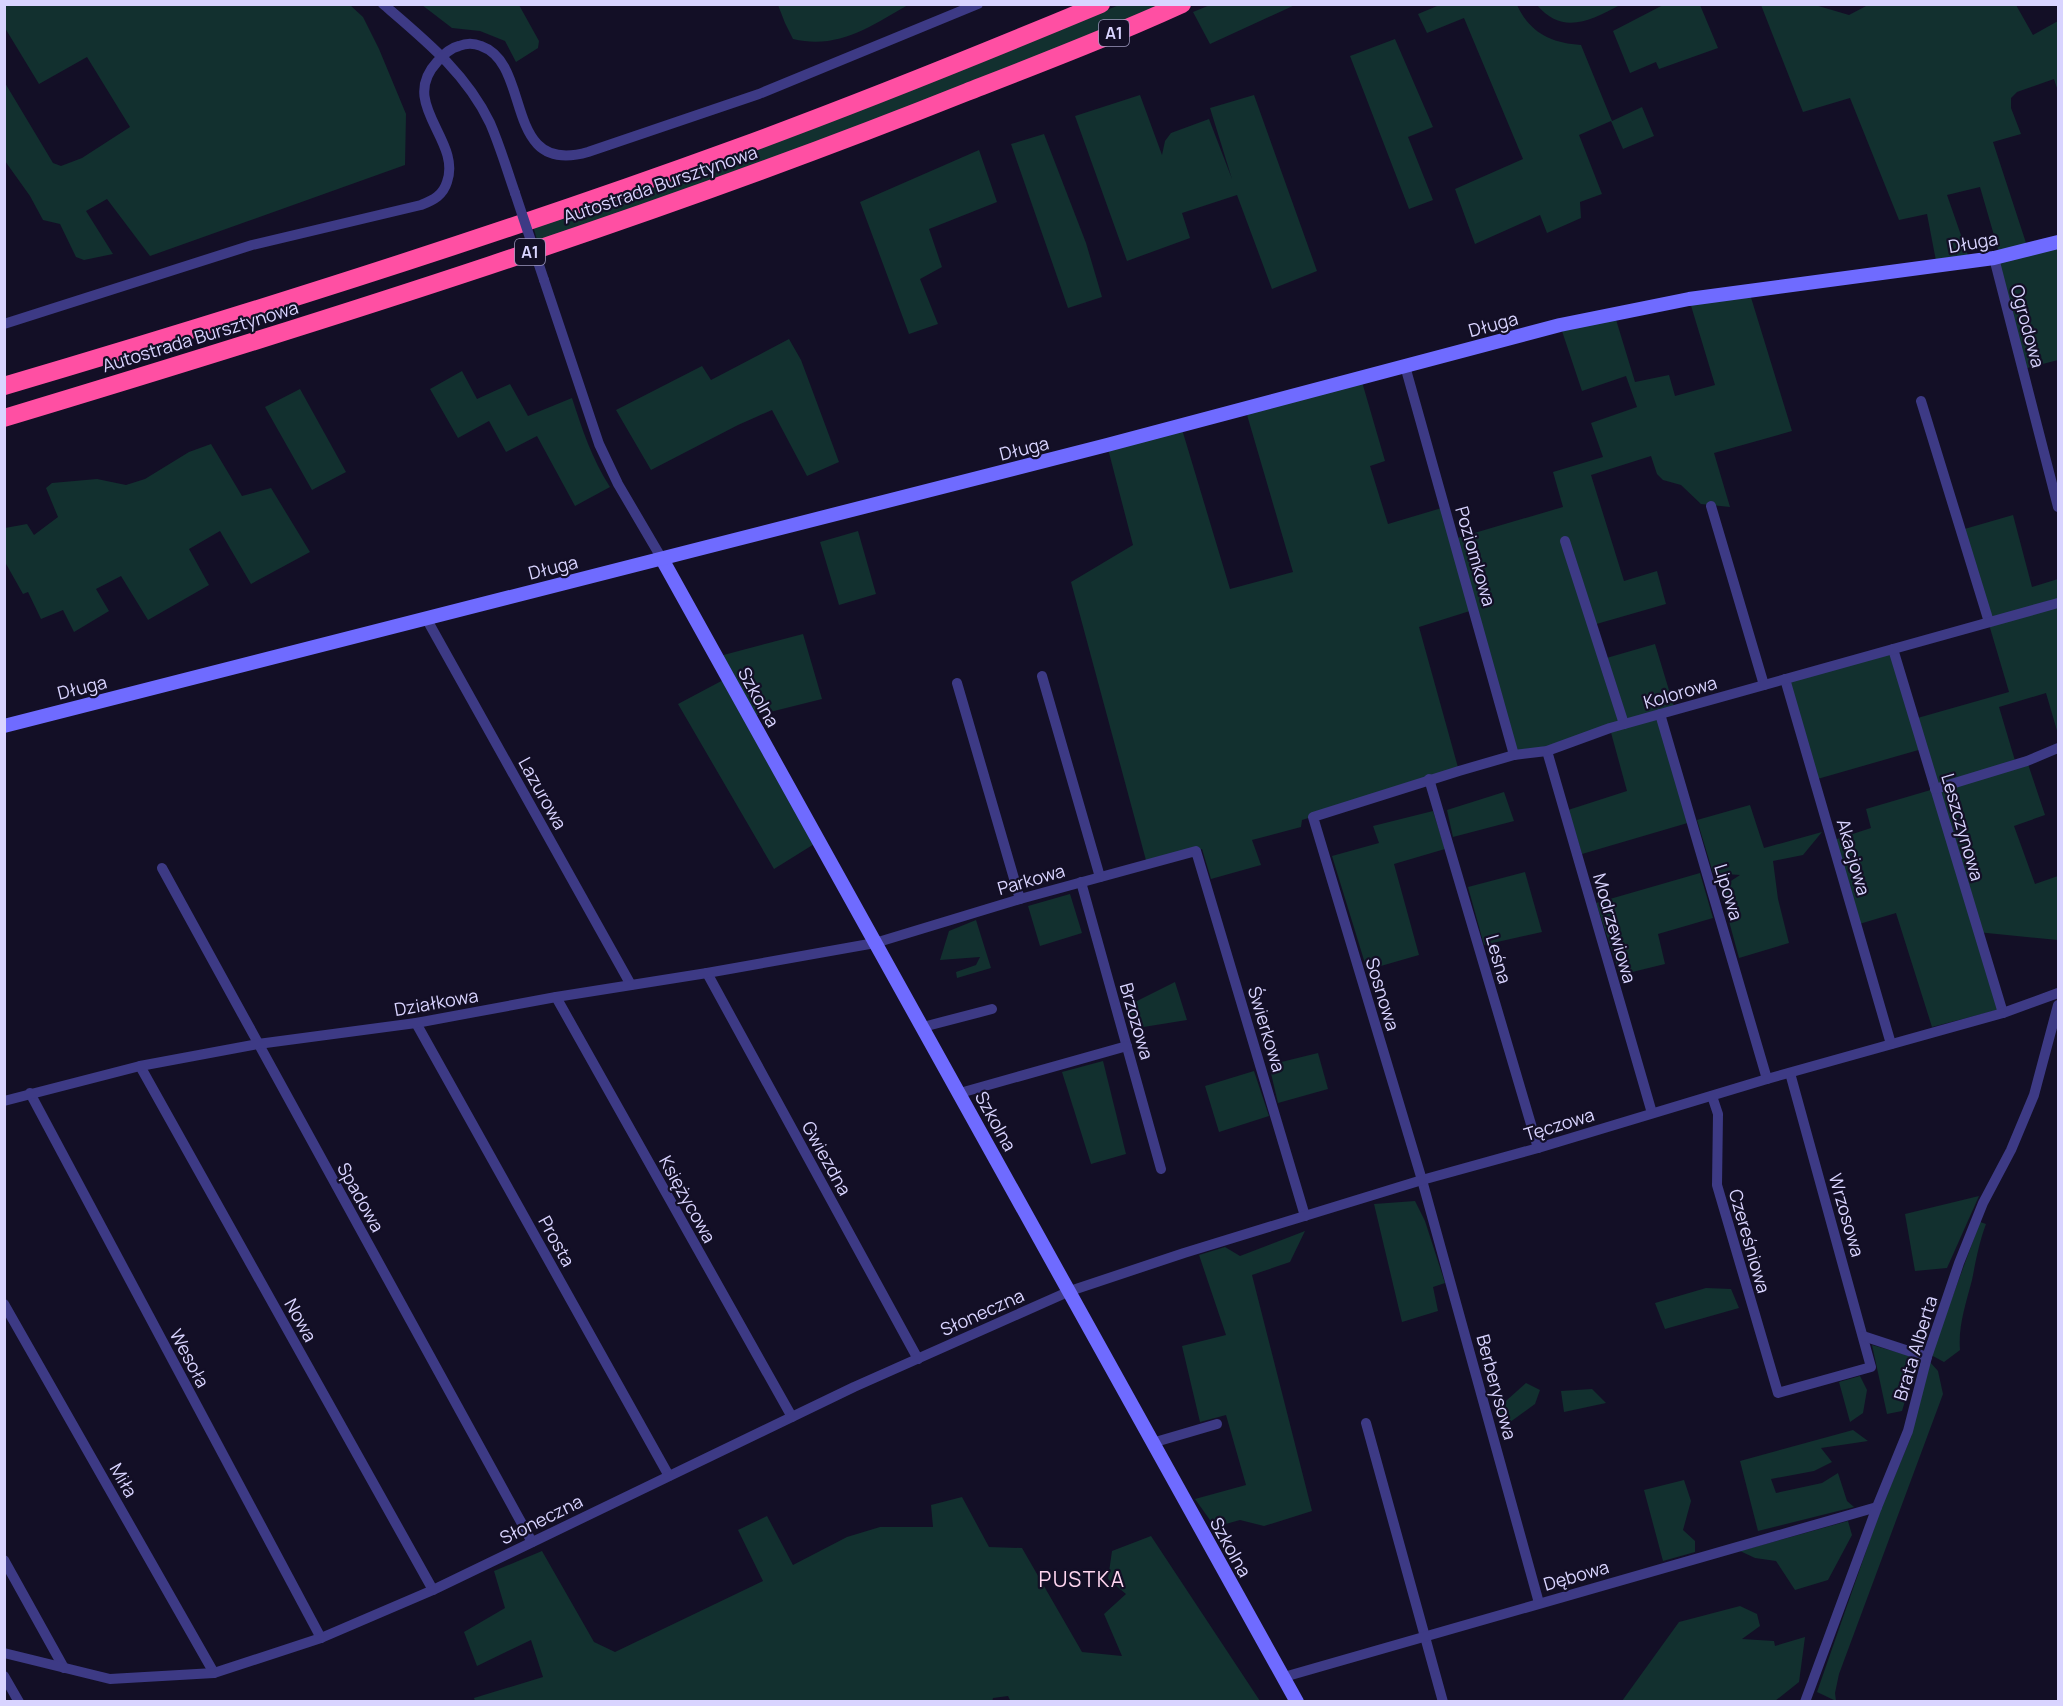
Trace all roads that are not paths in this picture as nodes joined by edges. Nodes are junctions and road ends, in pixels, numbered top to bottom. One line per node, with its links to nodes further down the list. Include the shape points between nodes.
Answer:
1 (383, 4): 5 (street)
2 (978, 4): 5 (street, via 759,94 571,156 549,152 532,137 507,71 495,54 477,44 465,44)
3 (1101, 4): 10 (highway, Autostrada Bursztynowa / A1, via 827,114 644,181 342,282)
4 (1182, 4): 12 (highway, Autostrada Bursztynowa / A1, via 846,140 610,225 325,320)
5 (442, 56): 8 (street, via 430,70 425,92 428,111 450,163 447,183 438,198 252,244); 16 (street, bridge, via 463,79 498,142 599,444)
6 (2058, 242): 7 (street, Długa)
7 (1994, 258): 9 (street, Długa, via 1689,299 1614,313); 14 (street, Ogrodowa)
8 (4, 324)
9 (1405, 366): 16 (street, Długa); 30 (street, Poziomkowa)
10 (4, 386)
11 (1921, 401): 19 (street)
12 (4, 418)
13 (1711, 506): 24 (street)
14 (2058, 507)
15 (1565, 541): 26 (street)
16 (662, 559): 18 (street, Długa); 39 (street, Szkolna)
17 (2058, 603): 19 (street, Kolorowa)
18 (426, 618): 27 (street, Długa); 41 (street, Lazurowa)
19 (1989, 622): 20 (street, Kolorowa)
20 (1893, 649): 22 (street, Kolorowa); 32 (street, Leszczynowa)
21 (1042, 676): 36 (street)
22 (1785, 679): 24 (street, Kolorowa); 50 (street, Akacjowa)
23 (957, 683): 38 (street)
24 (1764, 685): 25 (street, Kolorowa)
25 (1660, 714): 26 (street, Kolorowa); 54 (street, Lipowa)
26 (1624, 724): 29 (street, Kolorowa)
27 (4, 726)
28 (2058, 748): 32 (street)
29 (1547, 751): 30 (street, Kolorowa); 59 (street, Modrzewiowa)
30 (1514, 755): 31 (street, Kolorowa)
31 (1429, 779): 33 (street, Kolorowa); 60 (street, Leśna)
32 (1935, 789): 46 (street, Leszczynowa)
33 (1313, 817): 62 (street, Sosnowa)
34 (1196, 851): 36 (street, Parkowa); 63 (street, Świerkowa)
35 (162, 867): 49 (street, Spadowa)
36 (1100, 877): 37 (street, Parkowa)
37 (1081, 882): 38 (street, Parkowa); 51 (street, Brzozowa)
38 (1020, 899): 39 (street, Parkowa)
39 (875, 943): 40 (street, Działkowa); 48 (street, Szkolna)
40 (707, 973): 41 (street, Działkowa); 68 (street, Gwiezdna)
41 (631, 985): 43 (street, Działkowa)
42 (2058, 993): 46 (street, Tęczowa)
43 (556, 997): 47 (street, Działkowa); 70 (street, Księżycowa)
44 (2058, 1005): 67 (street, Brata Alberta, via 2034,1095 1983,1203)
45 (992, 1009): 48 (street)
46 (2003, 1013): 50 (street, Tęczowa)
47 (416, 1023): 49 (street, Działkowa); 74 (street, Prosta)
48 (923, 1027): 56 (street, Szkolna)
49 (258, 1044): 52 (street, Działkowa); 76 (street, Spadowa)
50 (1891, 1044): 53 (street, Tęczowa)
51 (1127, 1046): 56 (street); 61 (street, Brzozowa)
52 (140, 1065): 55 (street, Działkowa); 78 (street, Nowa)
53 (1790, 1073): 54 (street, Tęczowa); 66 (street, Wrzosowa)
54 (1767, 1078): 57 (street, Tęczowa)
55 (30, 1093): 58 (street, Działkowa); 81 (street, Wesoła)
56 (960, 1093): 64 (street, Szkolna)
57 (1712, 1095): 59 (street, Tęczowa); 69 (street, Czereśniowa, via 1718,1114 1717,1185 1778,1394)
58 (4, 1101)
59 (1652, 1113): 60 (street, Tęczowa)
60 (1538, 1148): 62 (street, Tęczowa)
61 (1161, 1169)
62 (1422, 1180): 63 (street, Tęczowa); 79 (street, Berberysowa)
63 (1305, 1216): 64 (street, Tęczowa)
64 (1070, 1291): 68 (street, Słoneczna); 73 (street, Szkolna)
65 (4, 1304): 84 (street, Miła)
66 (1863, 1336): 67 (street); 69 (street, Wrzosowa)
67 (1927, 1357): 75 (street, Brata Alberta, via 1908,1431)
68 (918, 1359): 70 (street, Słoneczna)
69 (1872, 1367)
70 (792, 1417): 74 (street, Słoneczna)
71 (1366, 1423): 80 (street)
72 (1217, 1424): 73 (street)
73 (1152, 1443): 86 (street, Szkolna)
74 (669, 1476): 76 (street, Słoneczna)
75 (1877, 1507): 79 (street, Dębowa); 90 (street, Brata Alberta)
76 (532, 1542): 78 (street, Słoneczna)
77 (4, 1560): 83 (street)
78 (433, 1590): 81 (street, Słoneczna)
79 (1539, 1603): 80 (street, Dębowa)
80 (1426, 1637): 86 (street, Dębowa); 89 (street)
81 (321, 1638): 84 (street, Słoneczna)
82 (4, 1653): 83 (street, Słoneczna)
83 (64, 1668): 84 (street, Słoneczna, via 110,1679)
84 (214, 1673)
85 (4, 1676): 87 (street)
86 (1284, 1677): 88 (street, Szkolna)
87 (19, 1701)
88 (1297, 1701)
89 (1443, 1701)
90 (1805, 1701)

